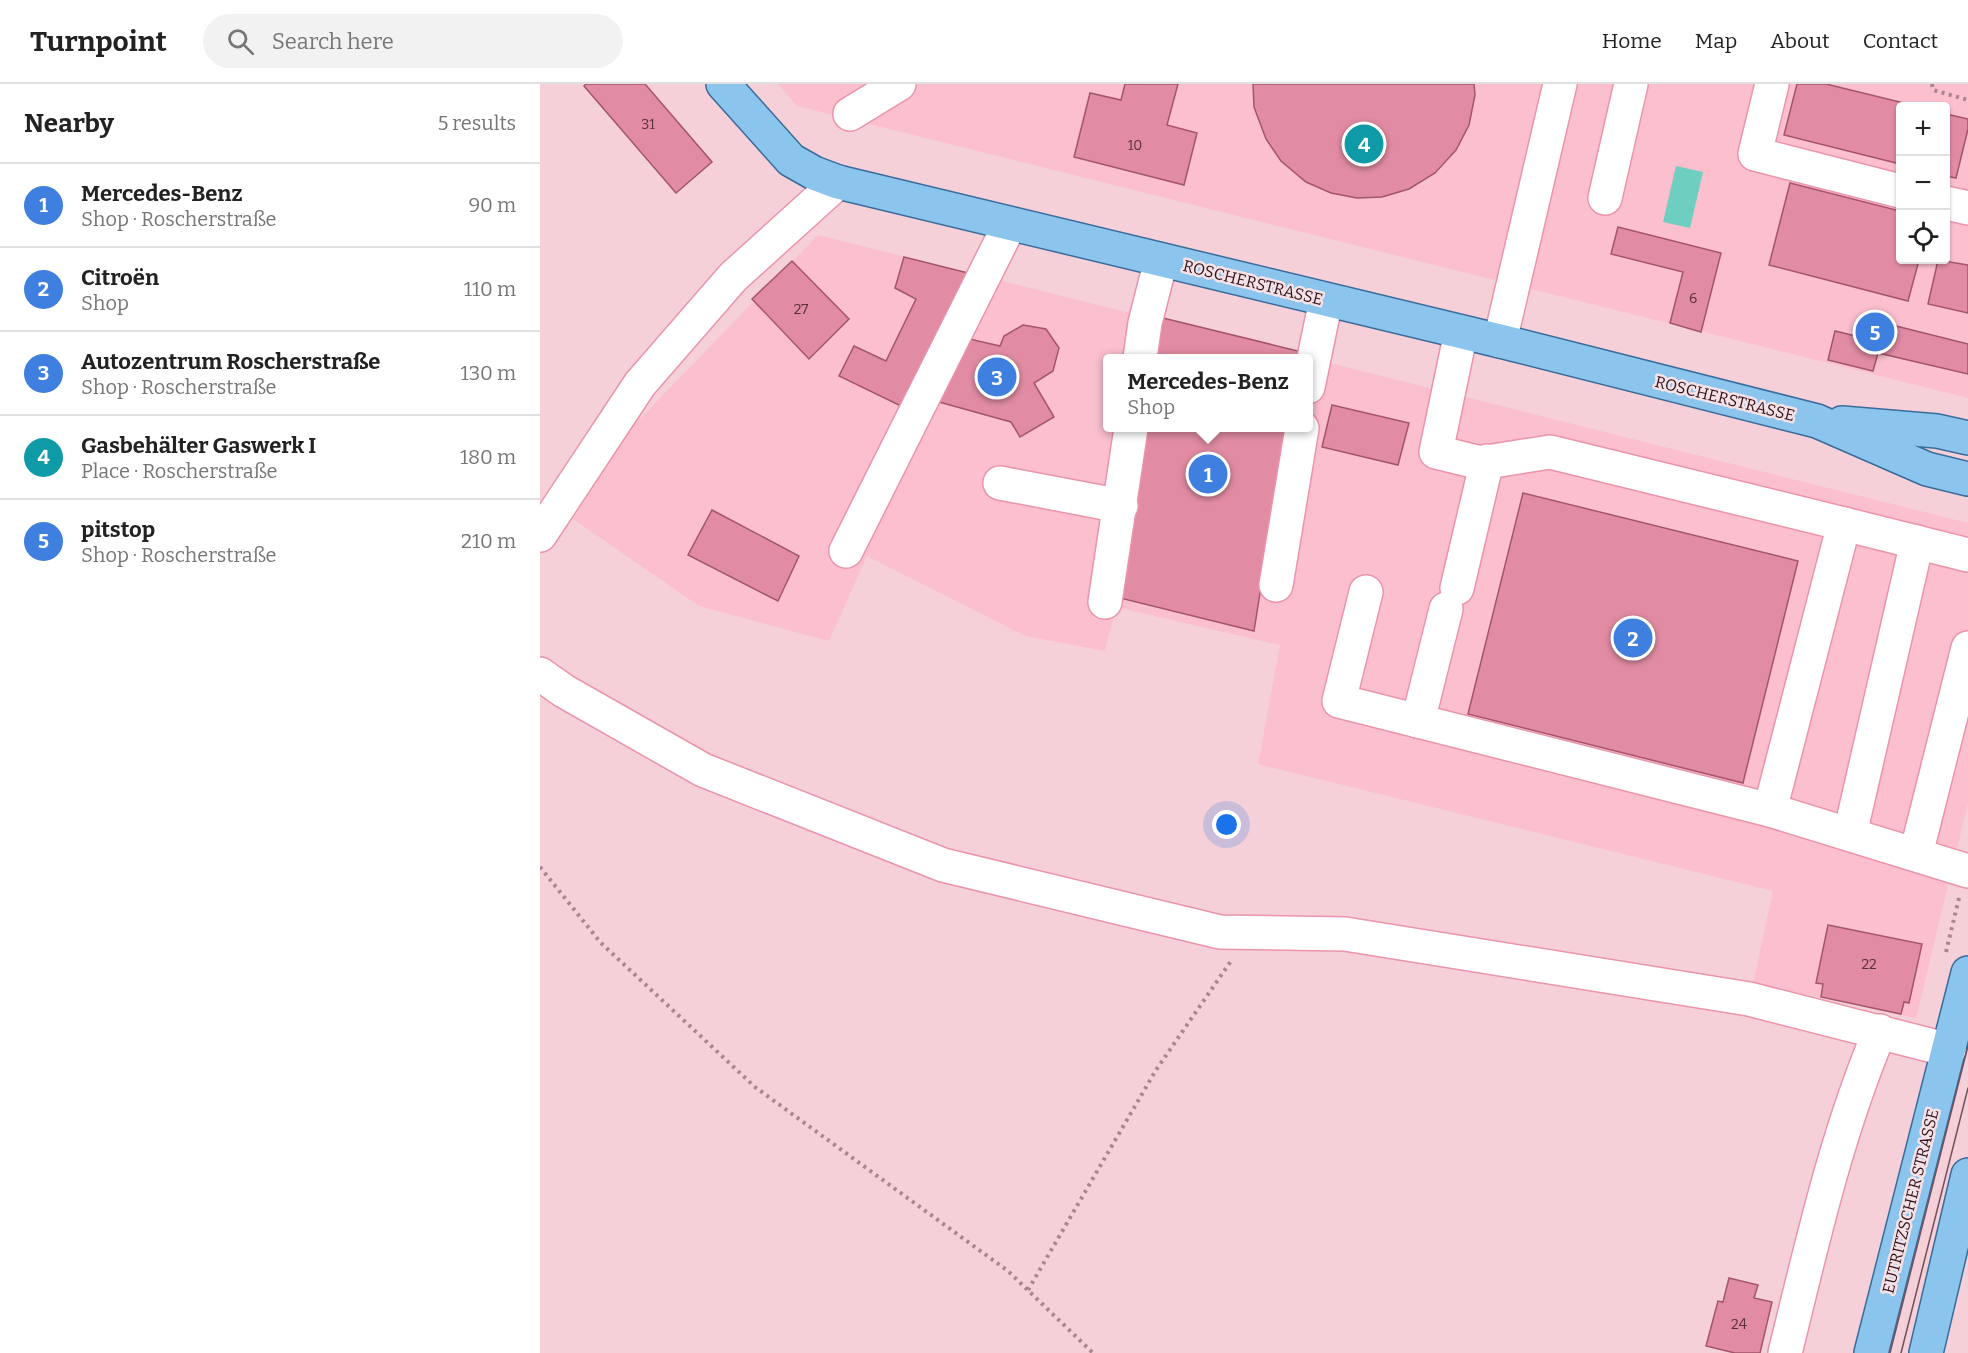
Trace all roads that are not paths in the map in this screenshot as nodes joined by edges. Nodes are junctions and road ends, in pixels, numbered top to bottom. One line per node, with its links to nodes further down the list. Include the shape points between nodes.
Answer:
1 (723, 84): 7 (main road, ROSCHERSTRASSE, via 791,160)
2 (899, 84): 6 (lane)
3 (1560, 84): 16 (lane)
4 (1631, 84): 9 (lane)
5 (1772, 84): 8 (lane, via 1755,154)
6 (850, 114)
7 (838, 182): 12 (main road, ROSCHERSTRASSE); 27 (lane, via 733,277 640,384)
8 (1896, 190)
9 (1605, 198)
10 (1950, 203): 11 (lane)
11 (1968, 208)
12 (1010, 224): 13 (main road, ROSCHERSTRASSE); 30 (lane)
13 (1161, 260): 14 (main road, ROSCHERSTRASSE); 17 (lane)
14 (1326, 300): 15 (main road, ROSCHERSTRASSE); 18 (lane)
15 (1461, 332): 16 (main road, ROSCHERSTRASSE); 23 (lane, via 1436,452)
16 (1500, 341): 19 (main road, ROSCHERSTRASSE)
17 (1141, 354)
18 (1313, 363)
19 (1817, 421): 22 (main road, ROSCHERSTRASSE, via 1937,431); 24 (main road, ROSCHERSTRASSE, via 1927,470)
20 (1130, 432): 26 (lane)
21 (1301, 432): 32 (lane)
22 (1968, 438)
23 (1486, 461): 28 (lane, via 1550,452); 37 (lane)
24 (1968, 479)
25 (1000, 483): 26 (lane)
26 (1120, 506): 34 (lane)
27 (547, 524)
28 (1844, 524): 29 (lane); 38 (lane)
29 (1917, 542): 31 (lane); 39 (lane)
30 (846, 550)
31 (1968, 555)
32 (1276, 585)
33 (1366, 592): 37 (lane, via 1339,701)
34 (1105, 602)
35 (1968, 648): 40 (lane)
36 (540, 674): 43 (lane, via 703,770 943,865 1220,932 1345,934 1749,999)
37 (1418, 721): 38 (lane)
38 (1770, 810): 39 (lane)
39 (1850, 834): 40 (lane)
40 (1916, 854): 41 (lane)
41 (1968, 871)
42 (1968, 973): 44 (main road, EUTRITZSCHER STRASSE)
43 (1880, 1031): 44 (lane); 46 (lane, via 1825,1189)
44 (1949, 1050): 47 (main road, EUTRITZSCHER STRASSE)
45 (1968, 1175): 48 (main road)
46 (1785, 1353)
47 (1871, 1353)
48 (1926, 1353)

